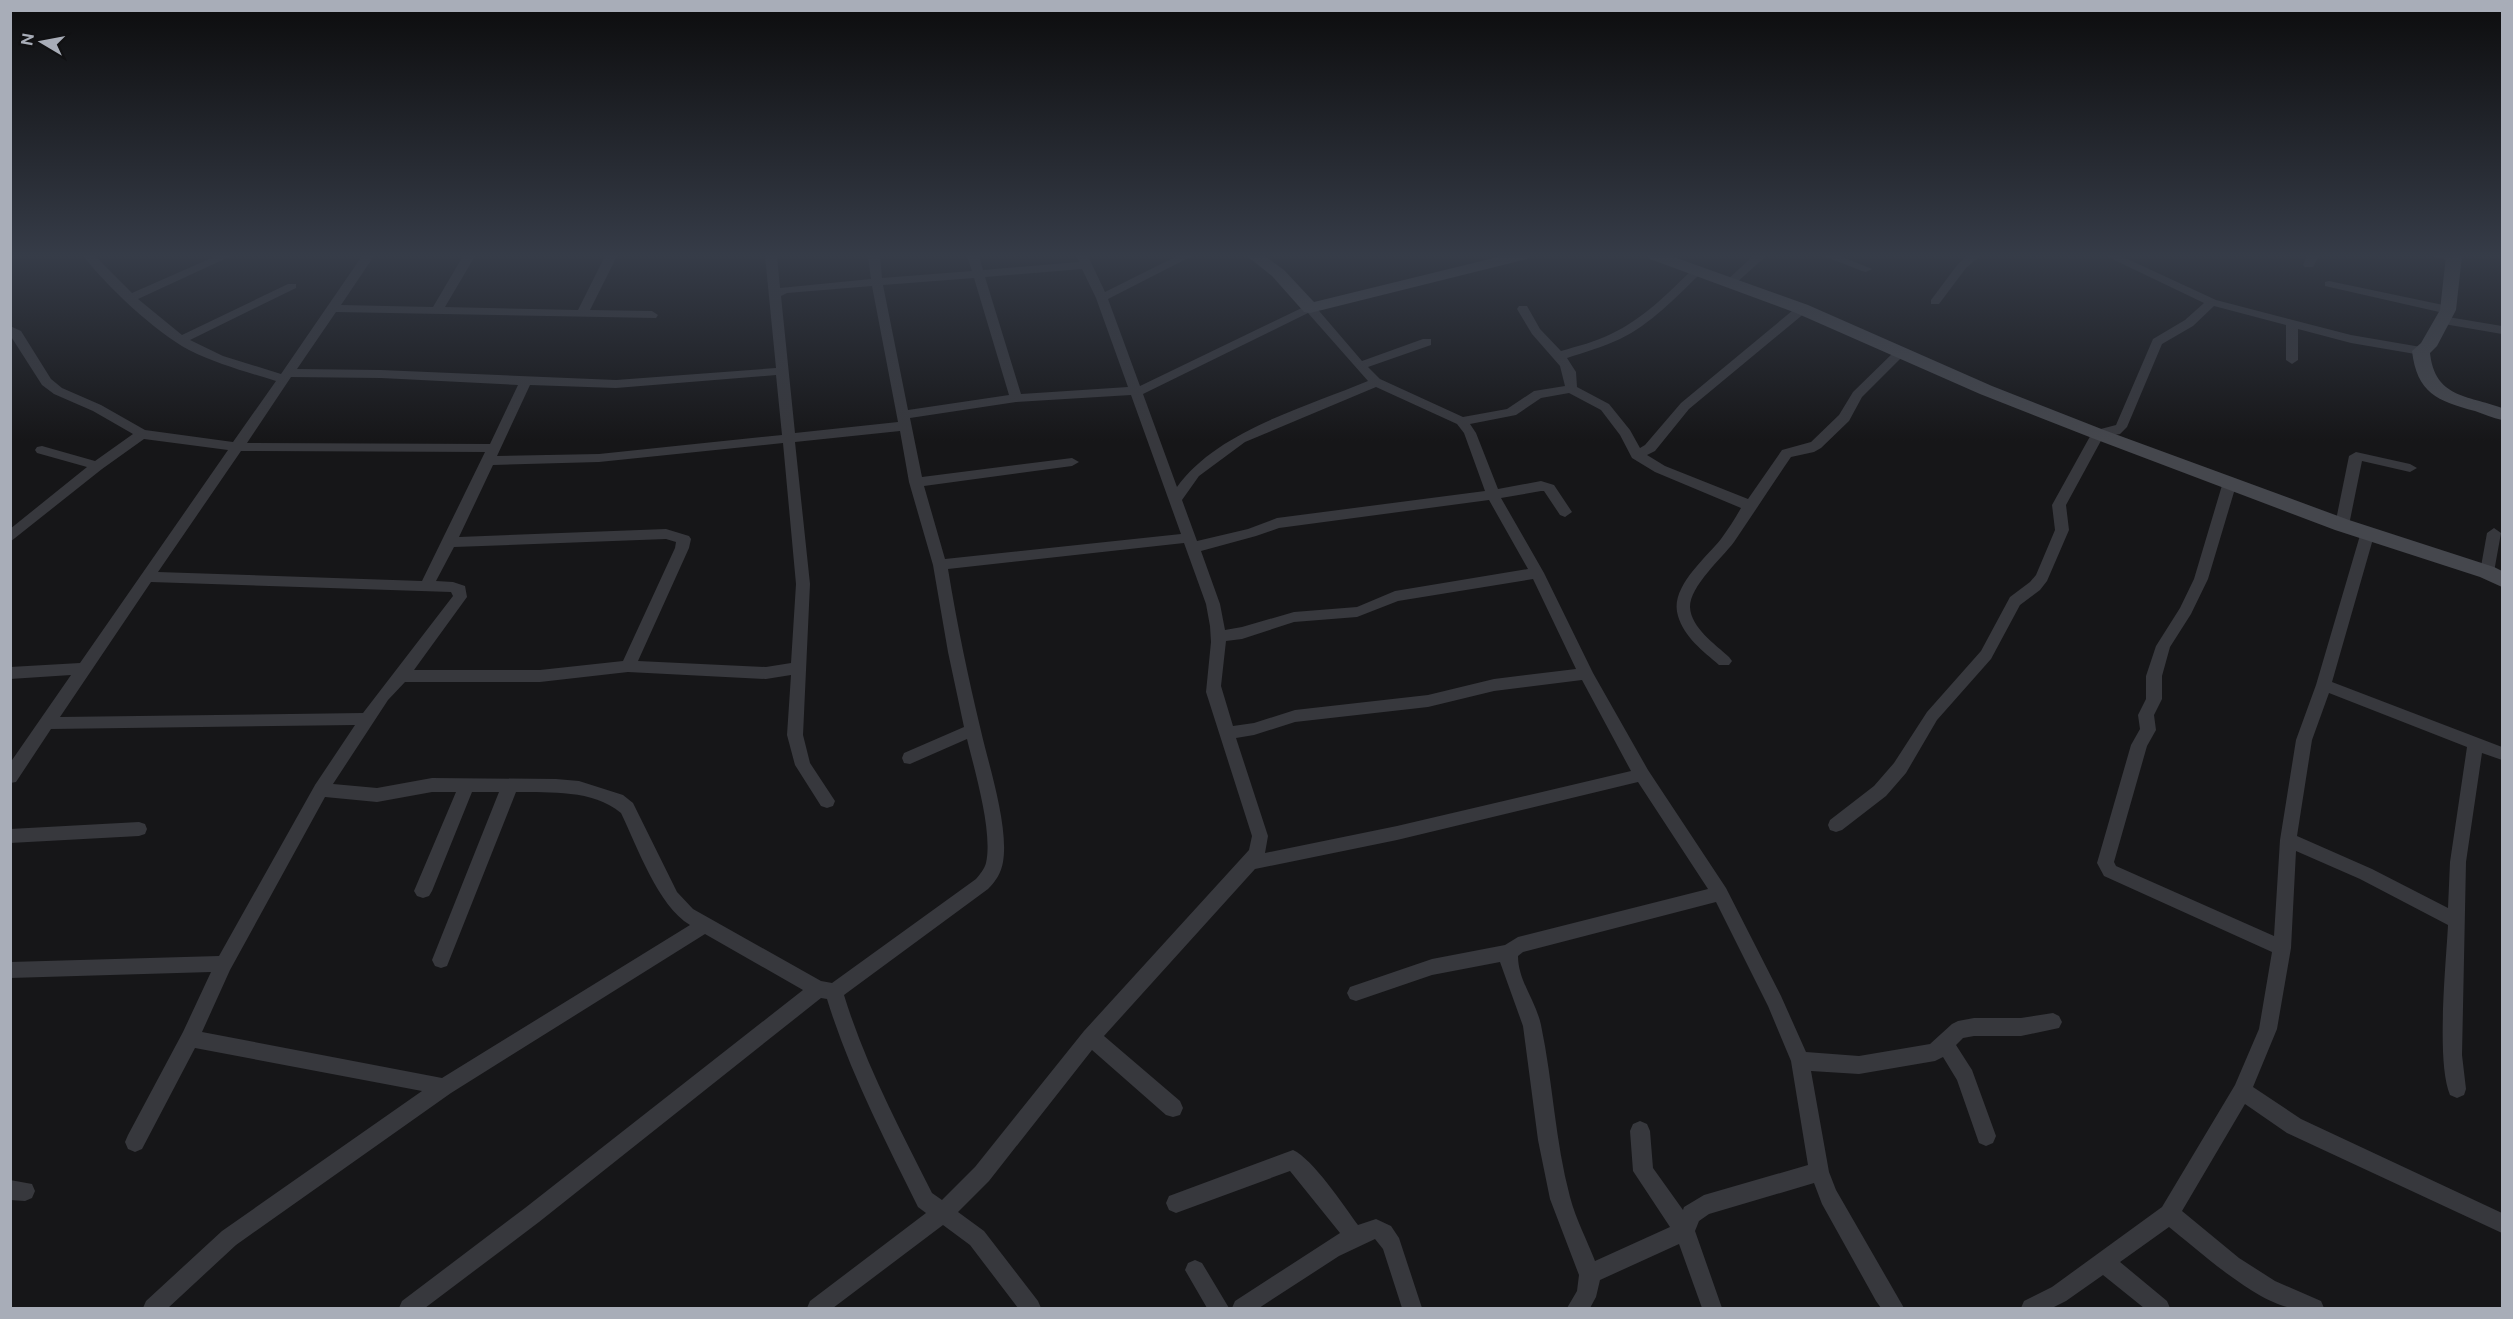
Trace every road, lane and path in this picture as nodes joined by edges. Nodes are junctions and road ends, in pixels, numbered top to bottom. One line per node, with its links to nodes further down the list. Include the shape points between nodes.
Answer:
1 (154, 318): 21 (street)
2 (227, 318): 21 (street)
3 (327, 318): 29 (street)
4 (776, 318): 28 (street)
5 (884, 318): 36 (street)
6 (991, 318): 34 (street)
7 (1109, 318): 33 (street)
8 (1291, 318): 33 (street, via 1153,387)
9 (1318, 318): 27 (street)
10 (1527, 318): 25 (street)
11 (1645, 318): 25 (street, via 1620,335)
12 (1792, 318): 44 (street, via 1685,406 1650,448)
13 (1821, 318): 24 (street)
14 (2195, 318): 39 (street, via 2157,342 2121,427)
15 (2269, 318): 18 (street)
16 (2444, 318): 23 (street, via 2428,346)
17 (2455, 318): 20 (street)
18 (2292, 324): 23 (street); 26 (street)
19 (10, 330): 38 (street, via 17,334 46,382)
20 (2502, 330)
21 (181, 340): 29 (street, via 224,361)
22 (1427, 342): 27 (street)
23 (2421, 351): 35 (street, via 2425,374 2442,393)
24 (1900, 353): 39 (street); 52 (street, via 1857,395 1844,418 1816,445 1787,453)
25 (1560, 356): 32 (street, via 1572,376)
26 (2292, 360)
27 (1360, 366): 31 (street)
28 (782, 371): 30 (street, via 616,384); 40 (street)
29 (287, 376): 30 (street, via 381,374); 41 (street)
30 (526, 381): 43 (street)
31 (1376, 382): 37 (street); 51 (street, via 1240,439 1194,473)
32 (1571, 389): 37 (street, via 1538,394 1511,412); 44 (street, via 1605,407)
33 (1134, 392): 34 (street); 51 (street)
34 (1016, 398): 36 (street)
35 (2502, 414)
36 (903, 421): 40 (street); 48 (street)
37 (1462, 422): 50 (street, via 1470,433)
38 (142, 434): 41 (street); 46 (street)
39 (2098, 434): 49 (street); 87 (street, via 2059,505 2062,530 2042,577 2015,602 1986,655 1932,716 1900,768 1880,790)
40 (788, 438): 43 (street, via 599,458); 68 (street, via 803,584)
41 (237, 447): 43 (street); 63 (street)
42 (42, 450): 46 (street)
43 (489, 454): 58 (street)
44 (1637, 455): 52 (street, via 1660,469)
45 (1072, 462): 48 (street)
46 (97, 466): 57 (street)
47 (2410, 468): 54 (street, via 2356,456)
48 (916, 482): 60 (street)
49 (2230, 482): 54 (street); 96 (street, via 2211,553 2186,610 2163,646 2154,676 2154,699 2146,715 2148,730 2139,745 2105,863 2110,871)
50 (1493, 495): 53 (street, via 1545,486); 59 (street, via 1277,524 1251,533); 61 (street)
51 (1174, 501): 59 (street)
52 (1749, 507): 66 (street, via 1684,599 1682,608 1700,639)
53 (1565, 512)
54 (2342, 525): 55 (street)
55 (2368, 532): 62 (street); 73 (street)
56 (2494, 533): 62 (street)
57 (10, 537)
58 (451, 542): 64 (street); 67 (street, via 666,534 684,539)
59 (1189, 543): 60 (street); 65 (street, via 1213,604)
60 (940, 565): 76 (street)
61 (1537, 573): 65 (street, via 1395,596 1357,612 1294,617); 71 (street)
62 (2495, 576)
63 (147, 577): 64 (street); 69 (street)
64 (426, 586): 72 (street, via 453,587 460,590 460,597)
65 (1219, 639): 77 (street, via 1213,682)
66 (1724, 660)
67 (628, 666): 68 (street, via 766,673); 72 (street, via 540,676)
68 (797, 668): 86 (street, via 795,735 803,765)
69 (84, 669): 70 (street); 75 (street)
70 (10, 673)
71 (1586, 674): 77 (street, via 1494,685 1428,701 1295,716); 81 (street)
72 (401, 676): 74 (street)
73 (2324, 685): 78 (street); 90 (street, via 2304,740)
74 (369, 719): 75 (street); 85 (street)
75 (47, 723): 82 (street)
76 (973, 730): 80 (street); 101 (street, via 995,837 996,861 991,874 982,884)
77 (1226, 733): 91 (street, via 1260,836)
78 (2476, 743): 79 (street); 94 (street, via 2458,862)
79 (2502, 754)
80 (910, 758)
81 (1642, 775): 91 (street, via 1356,843); 93 (street)
82 (10, 777)
83 (467, 784): 84 (street); 85 (street, via 432,785 377,795); 92 (street)
84 (510, 786): 95 (street, via 579,788 617,800 627,808 671,897); 98 (street)
85 (321, 790): 99 (street)
86 (827, 801)
87 (1836, 825)
88 (139, 829): 89 (street)
89 (10, 836)
90 (2288, 840): 94 (street, via 2366,874); 96 (street)
91 (1250, 863): 104 (street)
92 (423, 891)
93 (1720, 893): 97 (street, via 1518,945); 107 (street)
94 (2456, 921): 109 (street, via 2453,1055)
95 (704, 925): 101 (street); 108 (street)
96 (2282, 948): 110 (street, via 2268,1029)
97 (1509, 952): 102 (street, via 1432,967); 124 (street, via 1508,963 1532,1022 1546,1125 1565,1217)
98 (441, 960)
99 (224, 964): 100 (street); 105 (street)
100 (10, 970)
101 (826, 990): 117 (street, via 925,1200); 126 (street)
102 (1356, 993)
103 (2053, 1022): 106 (street, via 1958,1030)
104 (1091, 1037): 111 (street); 117 (street, via 982,1174)
105 (190, 1038): 108 (street); 114 (street)
106 (1944, 1043): 107 (street, via 1935,1052 1859,1065); 113 (street, via 1965,1076)
107 (1800, 1061): 115 (street)
108 (444, 1087): 125 (street, via 229,1238)
109 (2457, 1089)
110 (2242, 1091): 118 (street); 119 (street, via 2294,1126)
111 (1173, 1108)
112 (1640, 1131): 120 (street, via 1643,1172)
113 (1986, 1136)
114 (135, 1142)
115 (1819, 1172): 120 (street, via 1704,1205 1691,1214); 134 (street, via 1829,1197)
116 (1176, 1203): 121 (street, via 1293,1160)
117 (943, 1213): 127 (street); 128 (street, via 977,1238)
118 (2169, 1214): 122 (street); 137 (street, via 2232,1265 2268,1288)
119 (2502, 1223)
120 (1685, 1232): 124 (street); 133 (street)
121 (1354, 1236): 130 (street); 131 (street, via 1368,1229 1386,1235)
122 (2103, 1262): 135 (street, via 2059,1294); 136 (street)
123 (1195, 1270): 129 (street)
124 (1590, 1274): 132 (street, via 1589,1295)
125 (153, 1308)
126 (409, 1308)
127 (817, 1308)
128 (1031, 1308)
129 (1219, 1308)
130 (1242, 1308)
131 (1412, 1308)
132 (1577, 1308)
133 (1712, 1308)
134 (1894, 1308)
135 (2031, 1308)
136 (2160, 1308)
137 (2314, 1308)

